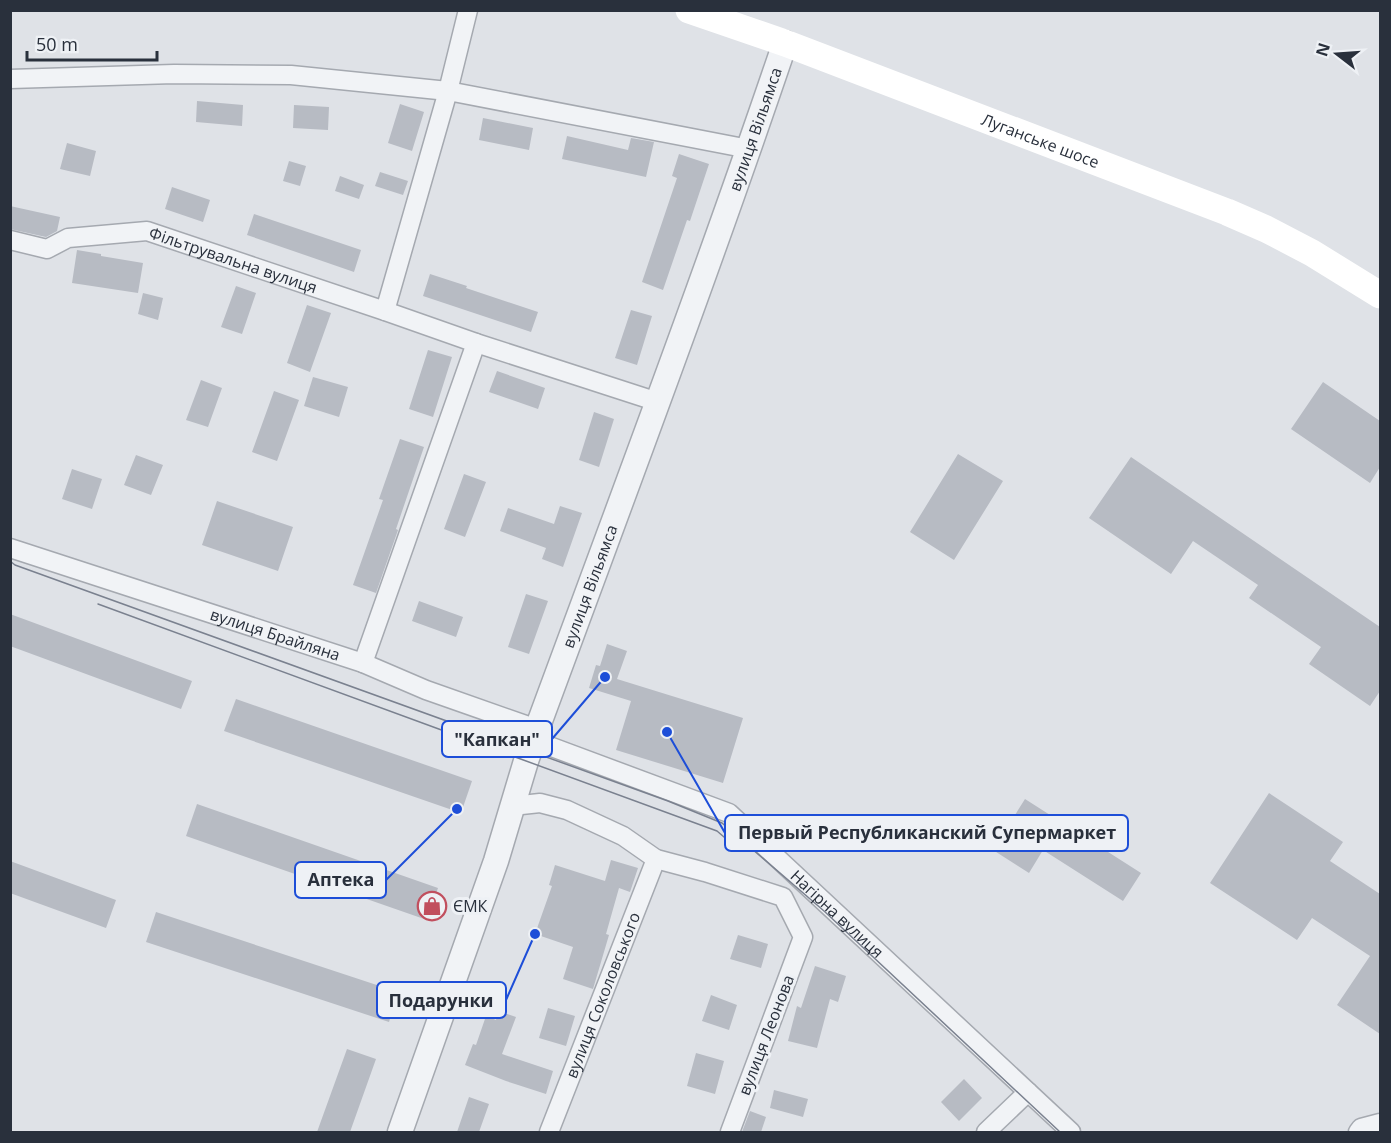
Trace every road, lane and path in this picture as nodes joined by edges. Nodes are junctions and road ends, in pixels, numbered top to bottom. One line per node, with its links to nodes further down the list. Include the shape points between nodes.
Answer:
1 (468, 10): 5 (street)
2 (689, 10): 3 (main road, Луганське шосе)
3 (785, 44): 6 (street, вулиця Вільямса); 8 (main road, Луганське шосе, via 1257,225)
4 (10, 79): 5 (street, via 291,75)
5 (448, 91): 6 (street); 9 (street)
6 (749, 149): 11 (street, вулиця Вільямса)
7 (10, 240): 9 (street, Фільтрувальна вулиця, via 47,249 68,238 147,231)
8 (1380, 295)
9 (385, 311): 10 (street, Фільтрувальна вулиця)
10 (476, 343): 11 (street, Фільтрувальна вулиця); 13 (street)
11 (658, 402): 14 (street, вулиця Вільямса)
12 (10, 548): 13 (street, вулиця Брайляна)
13 (363, 663): 14 (street, вулиця Брайляна)
14 (535, 734): 15 (street, вулиця Вільямса); 17 (street, Нагірна вулиця, via 729,813)
15 (512, 806): 16 (street, via 540,803 567,810 623,836); 19 (street, вулиця Вільямса)
16 (656, 859): 20 (street, вулиця Соколовського); 21 (street, вулиця Леонова, via 783,897 803,937)
17 (1028, 1092): 22 (street); 23 (street, Нагірна вулиця)
18 (1380, 1123): 24 (street)
19 (400, 1132)
20 (549, 1132)
21 (730, 1132)
22 (986, 1132)
23 (1071, 1132)
24 (1358, 1132)

